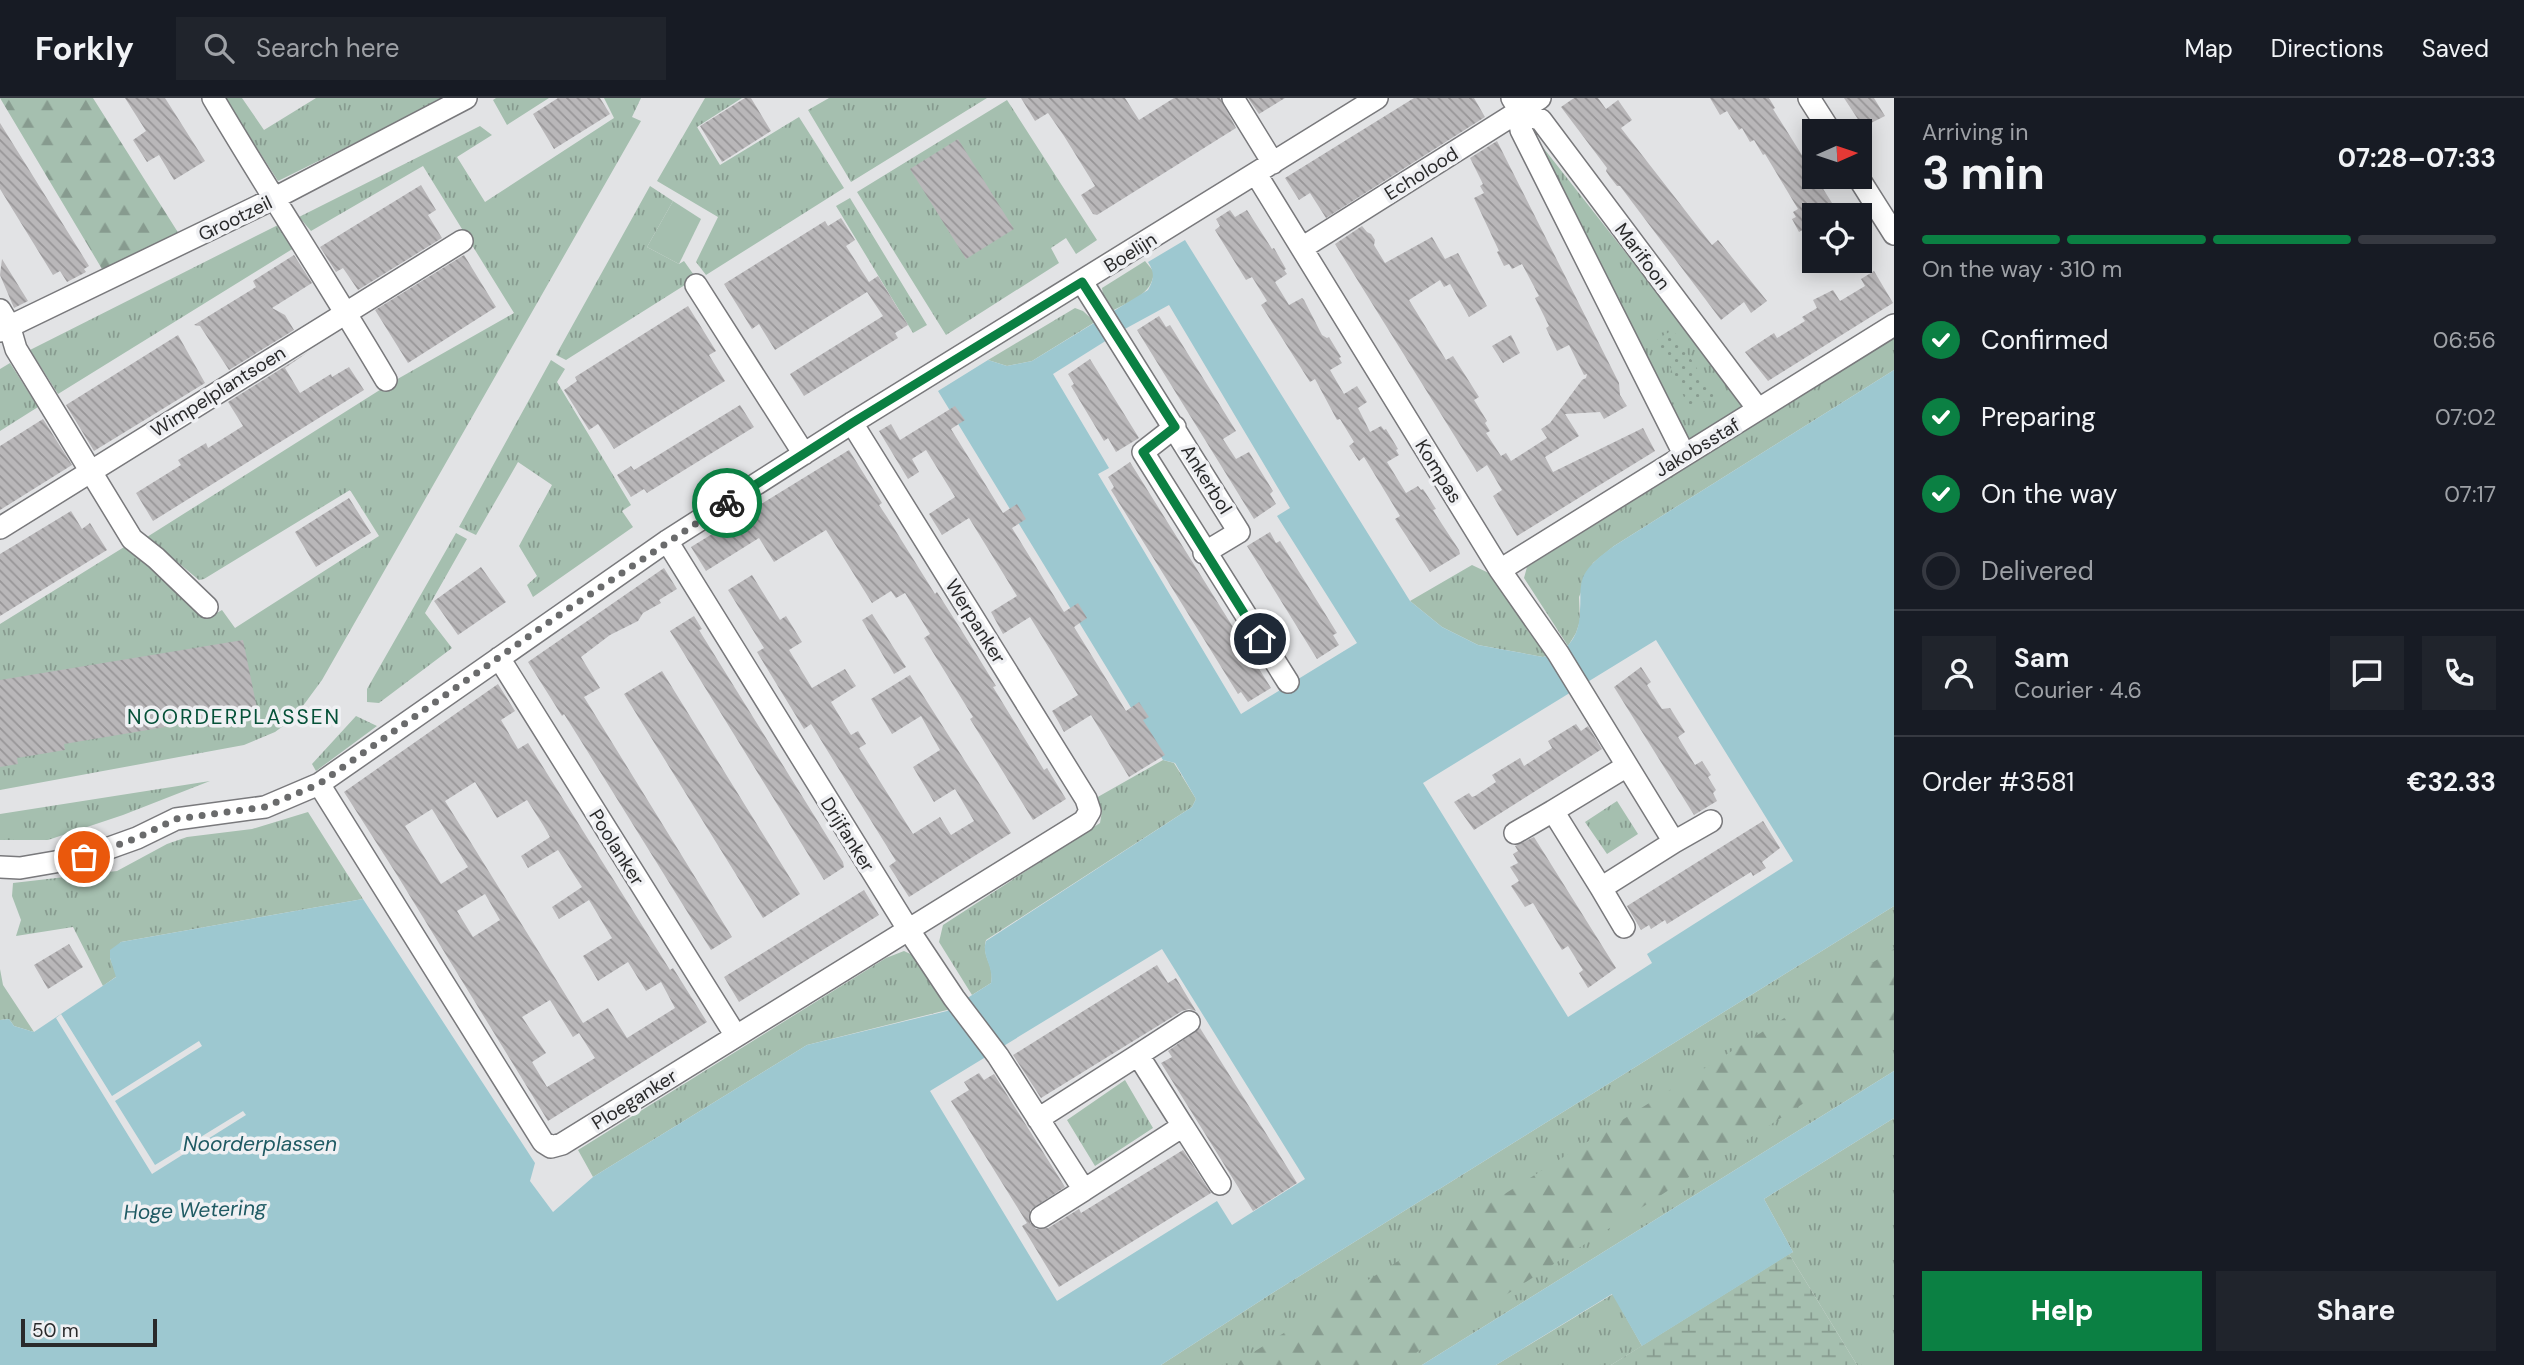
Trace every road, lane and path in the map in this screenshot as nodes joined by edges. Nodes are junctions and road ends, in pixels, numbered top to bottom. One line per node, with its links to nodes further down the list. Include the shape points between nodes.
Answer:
1 (213, 98): 11 (street)
2 (466, 98): 11 (street, Grootzeil)
3 (1233, 98): 9 (street)
4 (1377, 98): 9 (street, Boelijn)
5 (1541, 98): 7 (street, Echolood)
6 (1809, 98): 8 (street)
7 (1516, 104): 14 (street, Echolood); 21 (street, Marifoon, via 1541,120); 25 (street, via 1521,130)
8 (1822, 119)
9 (1265, 169): 14 (street, Kompas); 15 (street, Boelijn)
10 (1866, 189): 12 (street)
11 (273, 200): 17 (street); 18 (street, Grootzeil)
12 (1894, 234)
13 (462, 241): 17 (street, Wimpelplantsoen)
14 (1302, 248): 30 (street, Kompas)
15 (1082, 282): 22 (street, Boelijn); 23 (street, Ankerbol)
16 (696, 285): 24 (street)
17 (346, 312): 20 (street); 26 (street, Wimpelplantsoen)
18 (3, 322): 26 (street)
19 (1894, 325): 21 (street, Jakobsstaf)
20 (386, 380)
21 (1758, 410): 25 (street, Jakobsstaf)
22 (852, 423): 24 (street, Boelijn); 37 (street, Werpanker, via 1086,799 1090,811)
23 (1175, 427): 29 (street, Ankerbol, via 1143,452); 29 (street, Ankerbol, via 1240,532)
24 (804, 454): 28 (street, Boelijn)
25 (1684, 454): 30 (street, Jakobsstaf)
26 (90, 470): 27 (street, Wimpelplantsoen); 31 (street, via 132,539)
27 (0, 528)
28 (667, 541): 32 (street, Boelijn); 44 (street, Drijfanker)
29 (1204, 553): 33 (street, Ankerbol)
30 (1500, 570): 34 (street, Kompas, via 1558,653)
31 (207, 607)
32 (499, 658): 35 (street, Boelijn); 46 (street, Poolanker)
33 (1288, 682)
34 (1627, 766): 36 (street); 40 (street, Kompas)
35 (319, 784): 41 (street, Boelijn, via 265,807 176,819 84,857); 46 (street, Ploeganker, via 543,1142 551,1147)
36 (1553, 811): 39 (street); 42 (street)
37 (1084, 821): 44 (street, Ploeganker)
38 (1711, 821): 40 (street)
39 (1515, 833)
40 (1674, 842): 42 (street)
41 (0, 867)
42 (1601, 888): 43 (street)
43 (1624, 927)
44 (908, 929): 46 (street, Ploeganker); 48 (street, Drijfanker)
45 (1189, 1022): 47 (street)
46 (736, 1036)
47 (1138, 1055): 48 (street); 49 (street)
48 (1038, 1119): 51 (street, Drijfanker)
49 (1183, 1126): 50 (street); 51 (street)
50 (1220, 1185)
51 (1084, 1190): 52 (street)
52 (1041, 1217)

